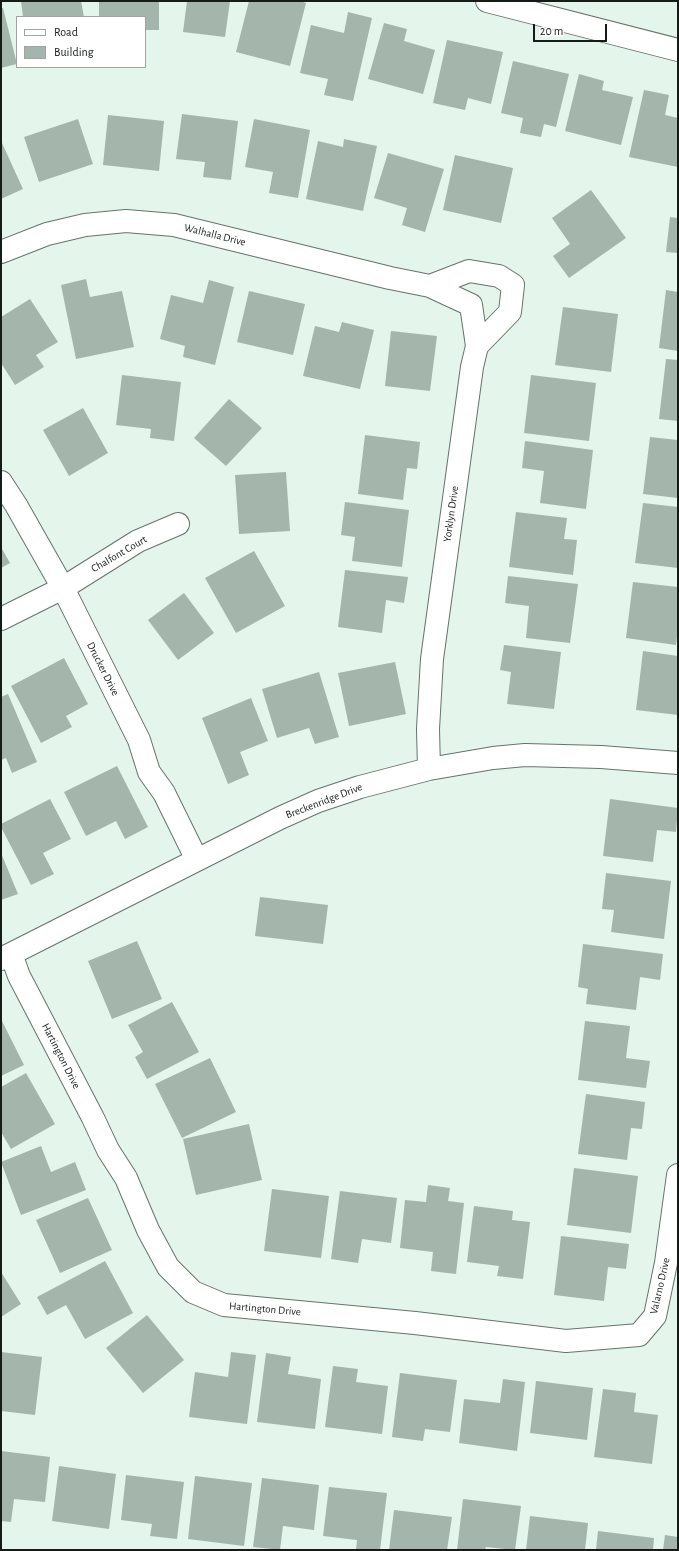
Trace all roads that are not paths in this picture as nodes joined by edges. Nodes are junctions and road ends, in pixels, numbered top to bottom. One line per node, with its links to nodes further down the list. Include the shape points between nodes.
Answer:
1 (487, 1): 2 (street)
2 (678, 50)
3 (1, 252): 4 (street, Walhalla Drive, via 47,234 85,225 126,221 174,225)
4 (430, 286): 5 (street, Yorklyn Drive, via 471,305); 5 (street, via 469,271 499,276 513,285 510,312)
5 (477, 346): 11 (street, Yorklyn Drive, via 432,659 428,729)
6 (1, 482): 8 (street, Drucker Drive)
7 (178, 524): 8 (street, Chalfont Court, via 138,541)
8 (63, 588): 9 (street, Chalfont Court); 12 (street, Drucker Drive, via 139,740 149,772 164,793)
9 (1, 619)
10 (678, 763): 11 (street, Breckenridge Drive, via 525,755)
11 (430, 769): 12 (street, Breckenridge Drive, via 318,801)
12 (197, 860): 13 (street, Breckenridge Drive)
13 (6, 956): 15 (street, Hartington Drive, via 19,976 108,1150 126,1178 148,1230 168,1267 193,1292 224,1305 415,1323 566,1341)
14 (678, 1175): 15 (street, Valarno Drive, via 666,1263 655,1316 639,1335)
15 (605, 1338)

